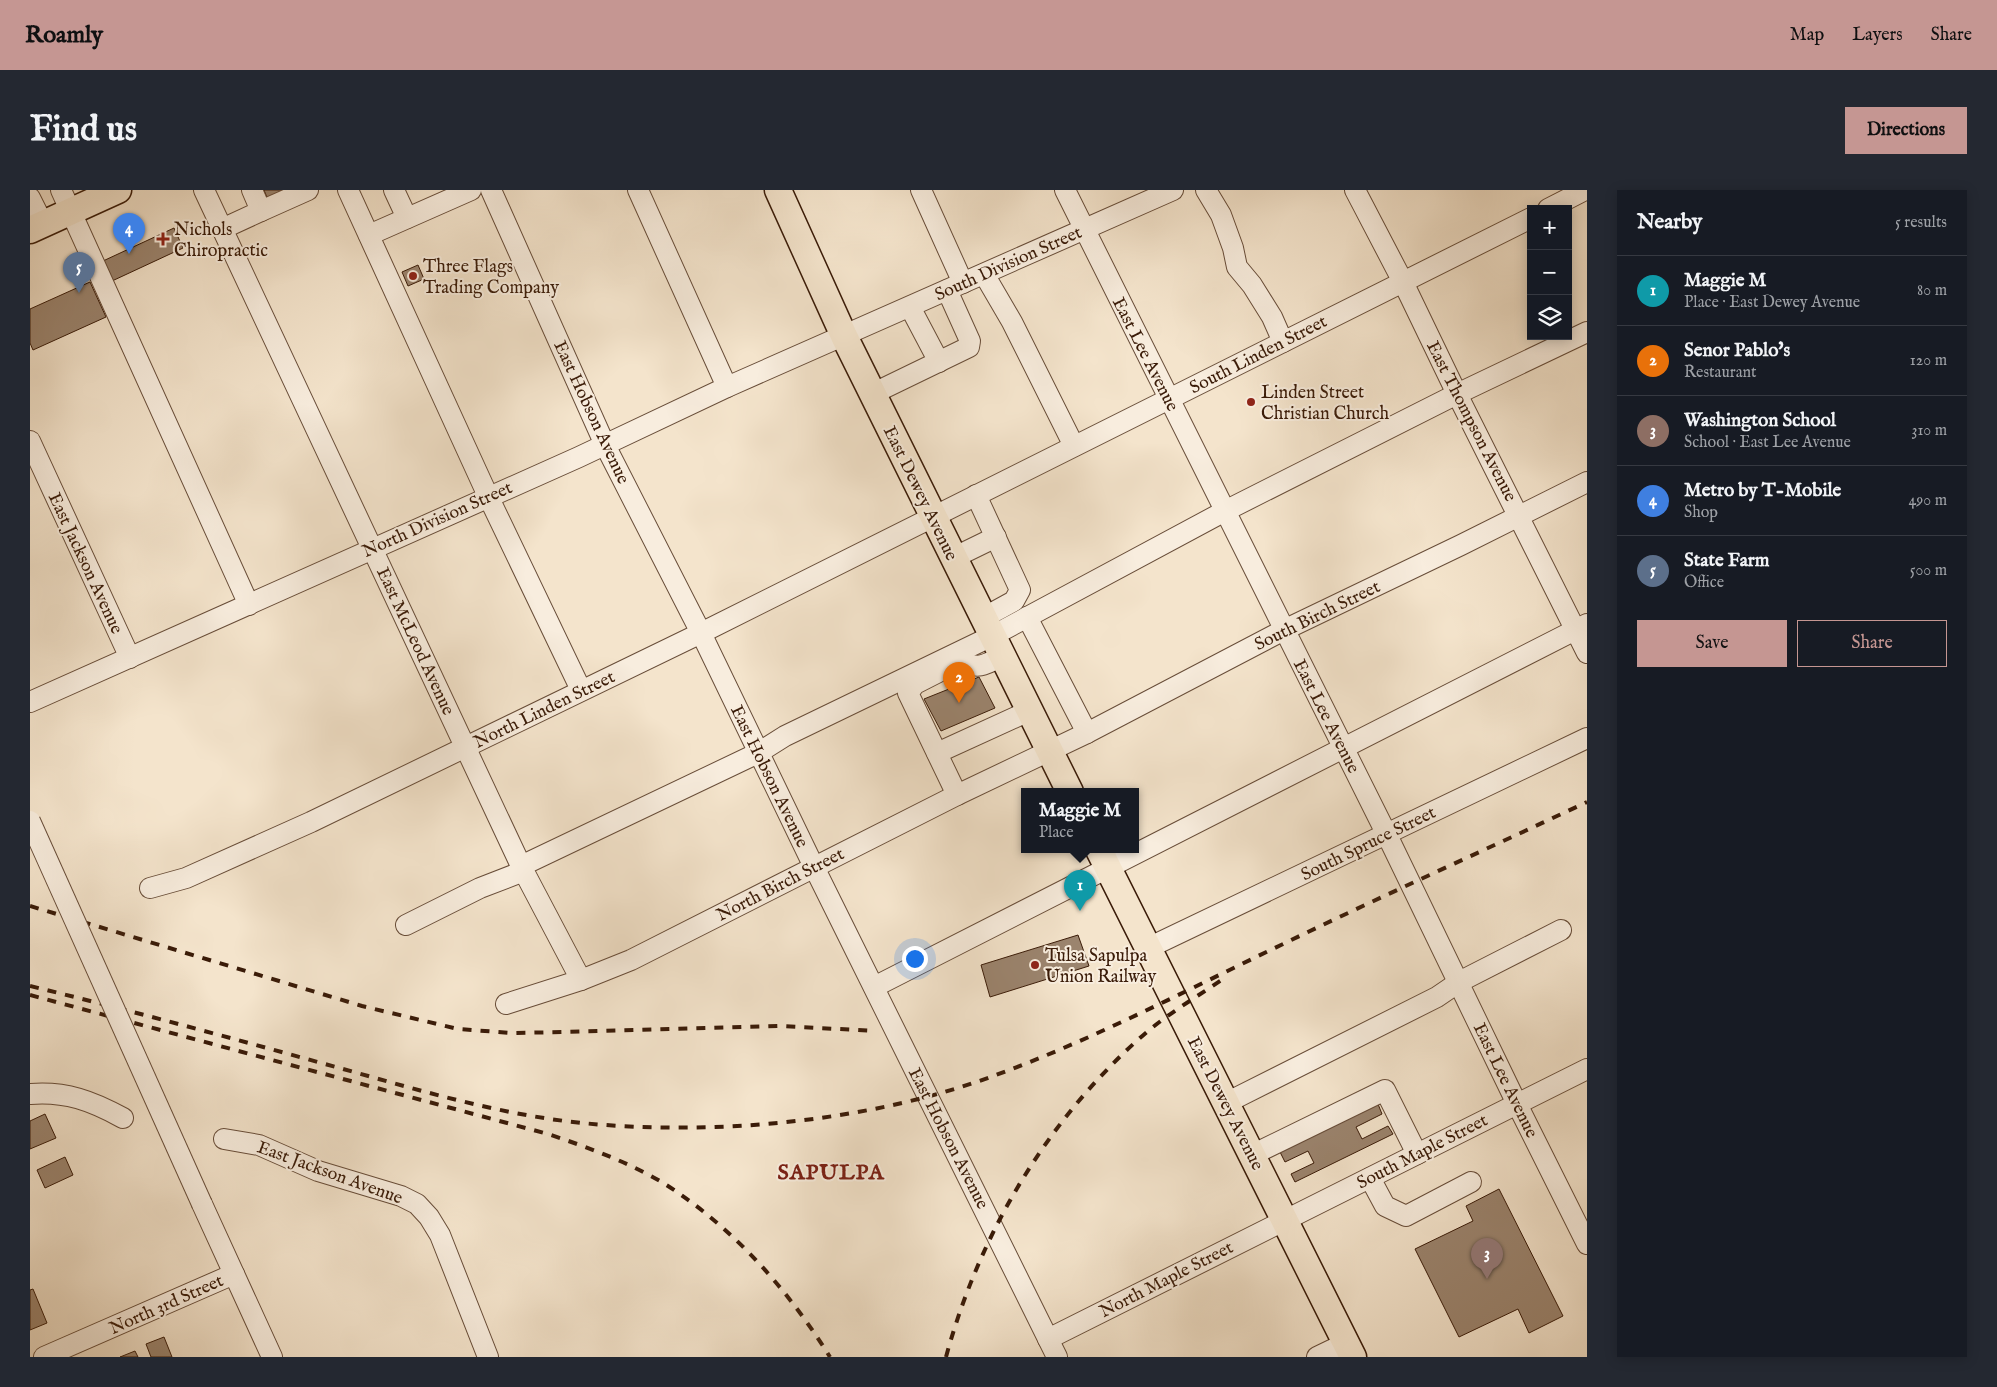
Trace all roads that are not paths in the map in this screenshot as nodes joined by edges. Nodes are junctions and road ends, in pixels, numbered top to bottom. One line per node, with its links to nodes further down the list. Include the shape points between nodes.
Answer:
1 (118, 190): 19 (main road)
2 (204, 190): 25 (street, East McLeod Avenue)
3 (252, 190): 21 (street)
4 (308, 190): 21 (street)
5 (348, 190): 27 (street)
6 (394, 190): 22 (street)
7 (449, 190): 22 (street)
8 (471, 190): 22 (street)
9 (491, 190): 41 (street, East Hobson Avenue)
10 (638, 190): 36 (street)
11 (778, 190): 33 (main road, East Dewey Avenue)
12 (921, 190): 30 (street)
13 (1065, 190): 26 (street, East Lee Avenue)
14 (1173, 190): 26 (street, South Division Street)
15 (1206, 190): 34 (street, via 1234,248 1237,267 1272,317)
16 (1355, 190): 29 (street, East Thompson Avenue)
17 (1586, 190): 20 (street)
18 (30, 198): 24 (street)
19 (66, 201): 24 (main road); 52 (street)
20 (1556, 205)
21 (262, 211): 25 (street)
22 (405, 214): 27 (street)
23 (1527, 220): 29 (street, South Linden Street)
24 (37, 227)
25 (222, 228): 50 (street, East McLeod Avenue)
26 (1084, 230): 28 (street, South Division Street); 39 (street, East Lee Avenue)
27 (369, 235): 45 (street)
28 (984, 274): 30 (street, South Division Street); 42 (street, via 1012,322)
29 (1403, 282): 34 (street, South Linden Street); 38 (street, East Thompson Avenue)
30 (955, 287): 31 (street, South Division Street); 35 (street, via 969,347)
31 (910, 306): 33 (street, South Division Street); 35 (street)
32 (1587, 332): 38 (street)
33 (844, 336): 36 (street, North Division Street); 37 (main road, East Dewey Avenue)
34 (1283, 342): 39 (street, South Linden Street)
35 (939, 362): 37 (street)
36 (727, 388): 41 (street, North Division Street)
37 (872, 394): 48 (main road, East Dewey Avenue)
38 (1457, 394): 46 (street); 47 (street, East Thompson Avenue)
39 (1169, 399): 42 (street, South Linden Street); 46 (street, East Lee Avenue)
40 (30, 441): 59 (street, East Jackson Avenue)
41 (605, 445): 45 (street, North Division Street); 56 (street, East Hobson Avenue)
42 (1074, 446): 44 (street, South Linden Street)
43 (1587, 482): 47 (street, South Birch Street)
44 (976, 495): 48 (street, South Linden Street); 49 (street)
45 (488, 496): 50 (street, North Division Street); 60 (street)
46 (1225, 511): 53 (street); 55 (street, East Lee Avenue)
47 (1519, 516): 54 (street, East Thompson Avenue); 55 (street, South Birch Street)
48 (932, 517): 51 (main road, East Dewey Avenue); 56 (street, North Linden Street)
49 (996, 537): 51 (street); 57 (street, via 1020,590)
50 (372, 548): 52 (street, North Division Street); 65 (street, East McLeod Avenue)
51 (953, 558): 57 (main road, East Dewey Avenue)
52 (249, 605): 59 (street, North Division Street)
53 (1027, 617): 57 (street); 63 (street)
54 (1581, 627): 58 (street, East Thompson Avenue); 66 (street)
55 (1284, 630): 63 (street, South Birch Street); 66 (street, East Lee Avenue)
56 (701, 633): 60 (street, North Linden Street); 67 (street, East Hobson Avenue)
57 (992, 637): 62 (main road, East Dewey Avenue); 67 (street); 69 (street, via 981,667 962,660 915,684 908,693)
58 (1587, 653)
59 (130, 658): 61 (street, North Division Street)
60 (581, 690): 65 (street, North Linden Street)
61 (30, 702)
62 (1029, 711): 68 (main road, East Dewey Avenue); 69 (street)
63 (1087, 733): 68 (street, South Birch Street)
64 (1587, 738): 73 (street, South Spruce Street)
65 (466, 746): 78 (street, East McLeod Avenue); 79 (street, North Linden Street, via 311,822 186,878)
66 (1343, 749): 73 (street, East Lee Avenue); 74 (street)
67 (758, 752): 77 (street, East Hobson Avenue); 78 (street)
68 (1049, 752): 70 (main road, East Dewey Avenue); 71 (street, North Birch Street)
69 (937, 753): 71 (street)
70 (1068, 788)
71 (957, 795): 77 (street, North Birch Street)
72 (30, 821): 100 (street, bridge)
73 (1388, 835): 82 (street, South Spruce Street); 84 (street, East Lee Avenue)
74 (1139, 842)
75 (1116, 853): 76 (street)
76 (1103, 859): 82 (main road, East Dewey Avenue); 85 (street)
77 (814, 867): 83 (street, North Birch Street, via 631,960); 85 (street, East Hobson Avenue)
78 (522, 868): 80 (street); 83 (street, East McLeod Avenue)
79 (150, 888)
80 (406, 925)
81 (1561, 930): 84 (street)
82 (1148, 948): 89 (main road, East Dewey Avenue)
83 (581, 980): 86 (street, North Birch Street)
84 (1459, 982): 89 (street, via 1437,998); 90 (street, East Lee Avenue)
85 (874, 986): 101 (street, East Hobson Avenue)
86 (506, 1004)
87 (1587, 1068): 90 (street, South Maple Street)
88 (30, 1094): 91 (street, via 63,1094 94,1103)
89 (1226, 1103): 94 (main road, East Dewey Avenue)
90 (1517, 1104): 93 (street, South Maple Street); 97 (street, East Lee Avenue)
91 (123, 1118)
92 (224, 1139): 105 (street, East Jackson Avenue, via 259,1145 318,1171 401,1196 417,1204 440,1235)
93 (1417, 1154): 94 (street, via 1384,1090); 95 (street, South Maple Street)
94 (1252, 1155): 98 (main road, East Dewey Avenue)
95 (1370, 1178): 96 (street, via 1386,1206 1406,1216); 98 (street, South Maple Street)
96 (1471, 1182)
97 (1581, 1218): 99 (street, East Lee Avenue)
98 (1285, 1220): 101 (street, North Maple Street); 102 (main road, East Dewey Avenue)
99 (1587, 1244)
100 (234, 1274): 103 (street, North 3rd Street); 104 (street)
101 (1048, 1339): 106 (street, East Hobson Avenue)
102 (1350, 1350): 107 (street)
103 (44, 1357)
104 (272, 1357)
105 (488, 1357)
106 (1057, 1357)
107 (1317, 1357)

